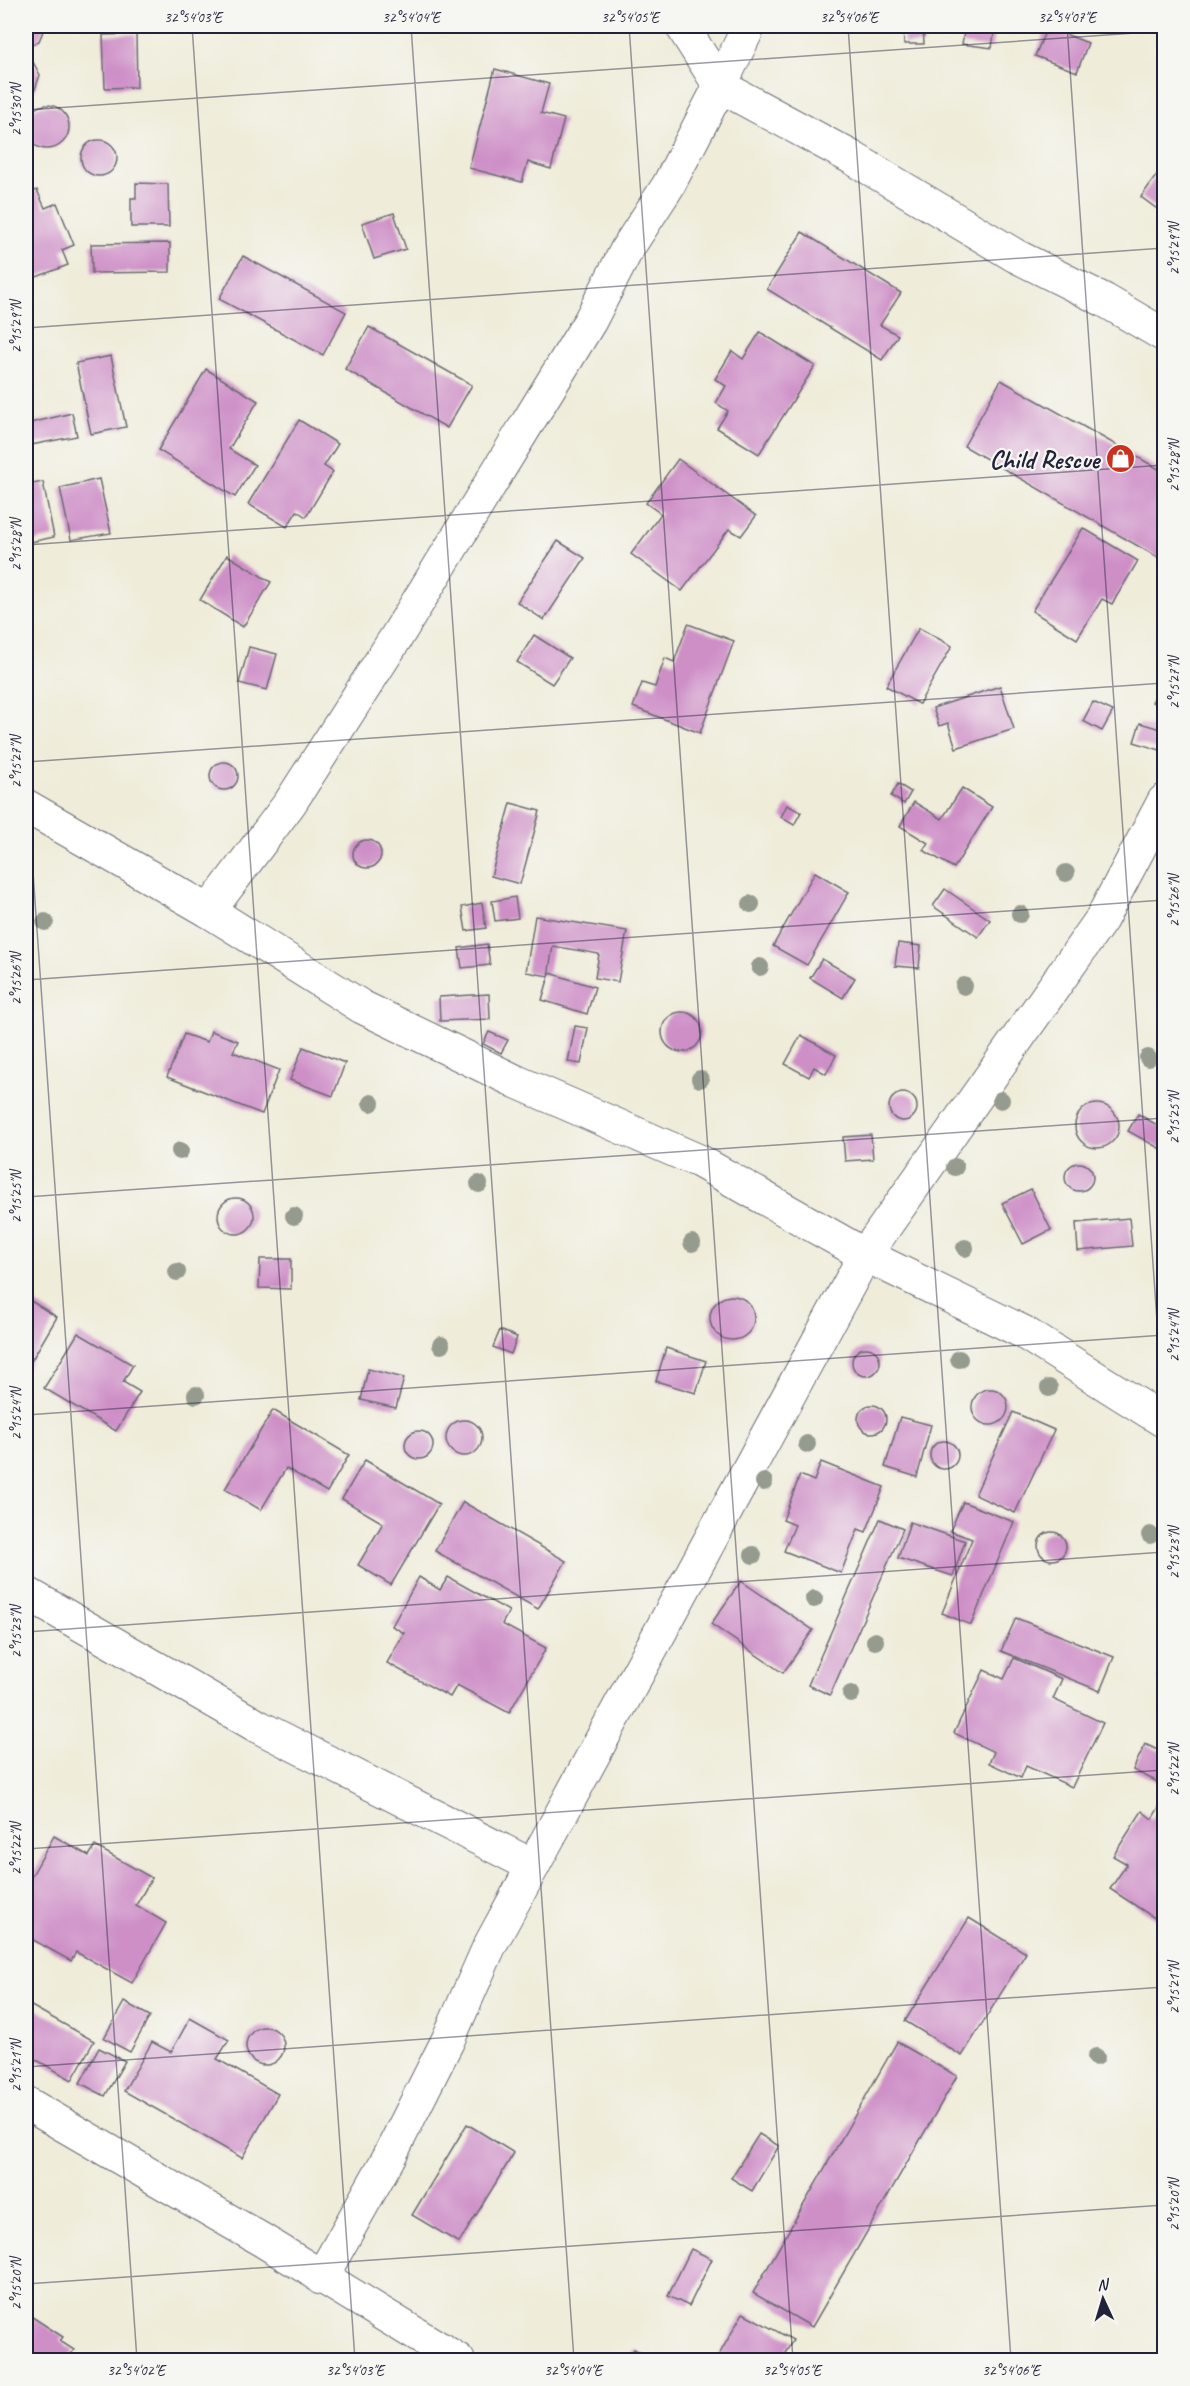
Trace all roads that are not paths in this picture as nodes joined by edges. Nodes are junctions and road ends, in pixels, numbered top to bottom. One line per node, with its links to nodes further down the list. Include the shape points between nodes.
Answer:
1 (682, 26): 3 (street)
2 (749, 26): 3 (street)
3 (720, 86): 4 (street, via 851,157 1016,256); 7 (street, via 590,321 403,626 290,803)
4 (1164, 335)
5 (1164, 801): 8 (street, via 1101,920)
6 (26, 806): 7 (street)
7 (209, 911): 8 (street, via 362,1007 517,1082 699,1161)
8 (865, 1255): 9 (street, via 1023,1332); 11 (street)
9 (1164, 1421)
10 (26, 1593): 11 (street, via 259,1727)
11 (533, 1866): 13 (street, via 489,1947 389,2157)
12 (26, 2103): 13 (street)
13 (321, 2278): 14 (street)
14 (458, 2361)

